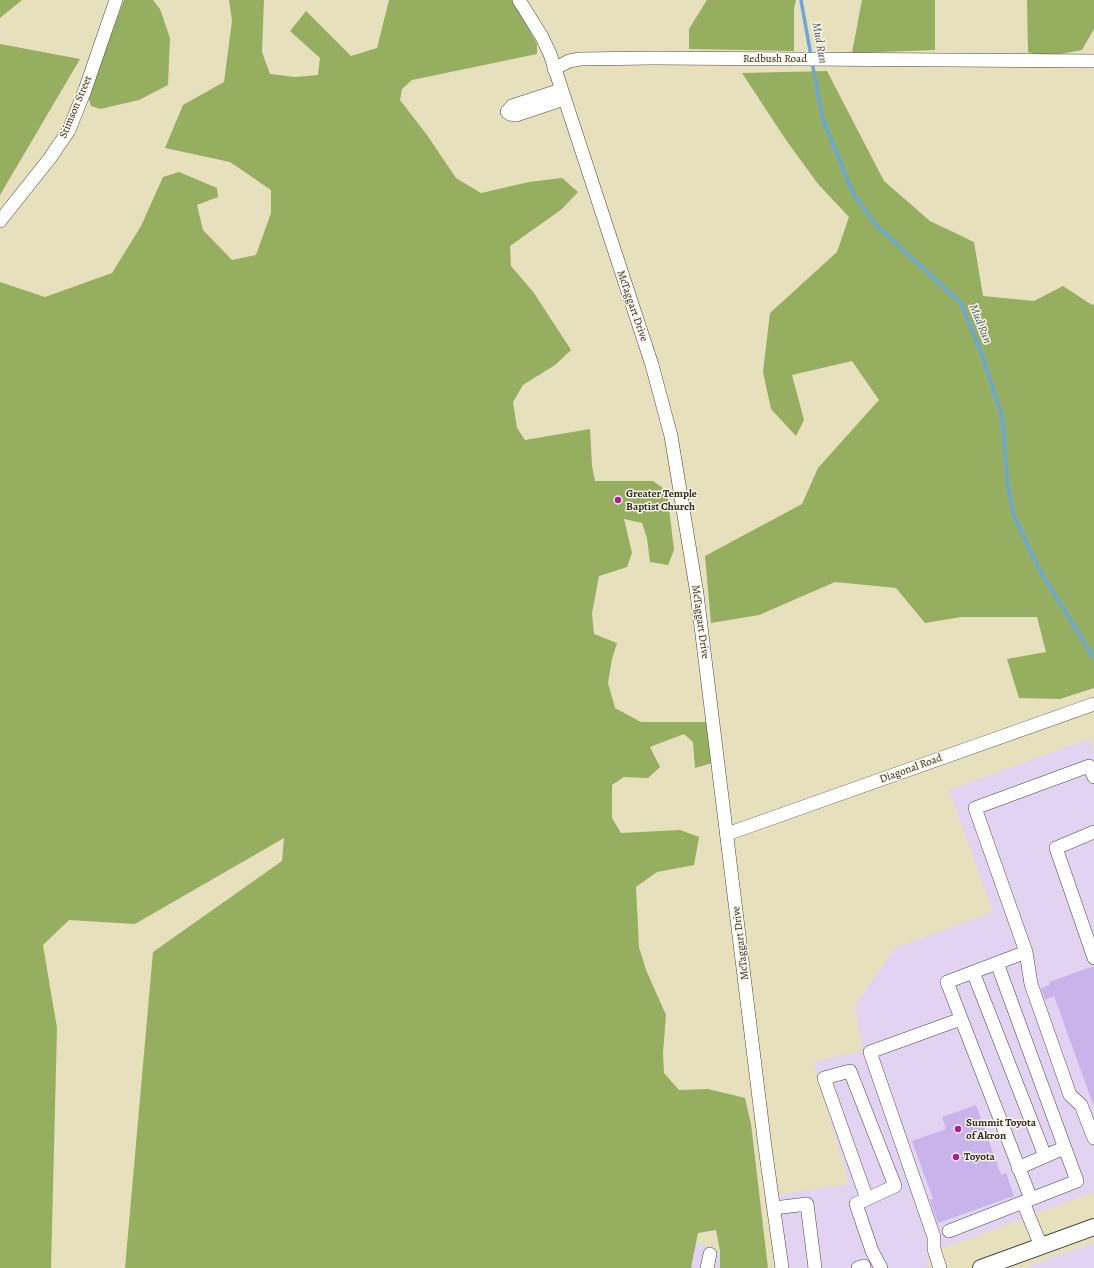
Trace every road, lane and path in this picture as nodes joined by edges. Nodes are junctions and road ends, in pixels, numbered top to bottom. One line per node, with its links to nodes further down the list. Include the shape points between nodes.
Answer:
1 (116, 0): 5 (street, Stimson Street, via 85,90 68,130 50,158)
2 (519, 0): 4 (street, McTaggart Drive, via 542,37)
3 (1094, 61): 4 (street, Redbush Road, via 580,59)
4 (554, 68): 9 (street, McTaggart Drive, via 667,415 697,594)
5 (0, 221)
6 (1094, 704): 9 (street, Diagonal Road)
7 (1094, 777): 10 (street, via 1090,766 975,808)
8 (1094, 832): 11 (street, via 1056,848)
9 (727, 834): 21 (street, McTaggart Drive)
10 (1026, 952): 12 (street); 15 (street, via 1031,984 1070,1095 1081,1105)
11 (1094, 958)
12 (997, 963): 13 (street); 16 (street)
13 (973, 972): 14 (street, via 947,982); 17 (street)
14 (961, 1019): 18 (street); 30 (street, via 870,1052 934,1237 934,1249)
15 (1094, 1138)
16 (1064, 1148): 17 (street); 20 (street, via 1077,1181)
17 (1045, 1156): 18 (street)
18 (1018, 1168): 20 (street)
19 (866, 1199): 19 (street, via 895,1186 850,1071 824,1078); 29 (street, via 856,1204 872,1251)
20 (1027, 1201): 23 (street); 24 (street)
21 (774, 1208): 27 (street, McTaggart Drive); 28 (street, via 806,1204)
22 (1094, 1227): 24 (main road)
23 (949, 1231)
24 (1041, 1246): 31 (main road)
25 (710, 1254): 26 (street)
26 (707, 1268)
27 (782, 1268)
28 (815, 1268)
29 (881, 1268)
30 (940, 1268)
31 (981, 1268)

